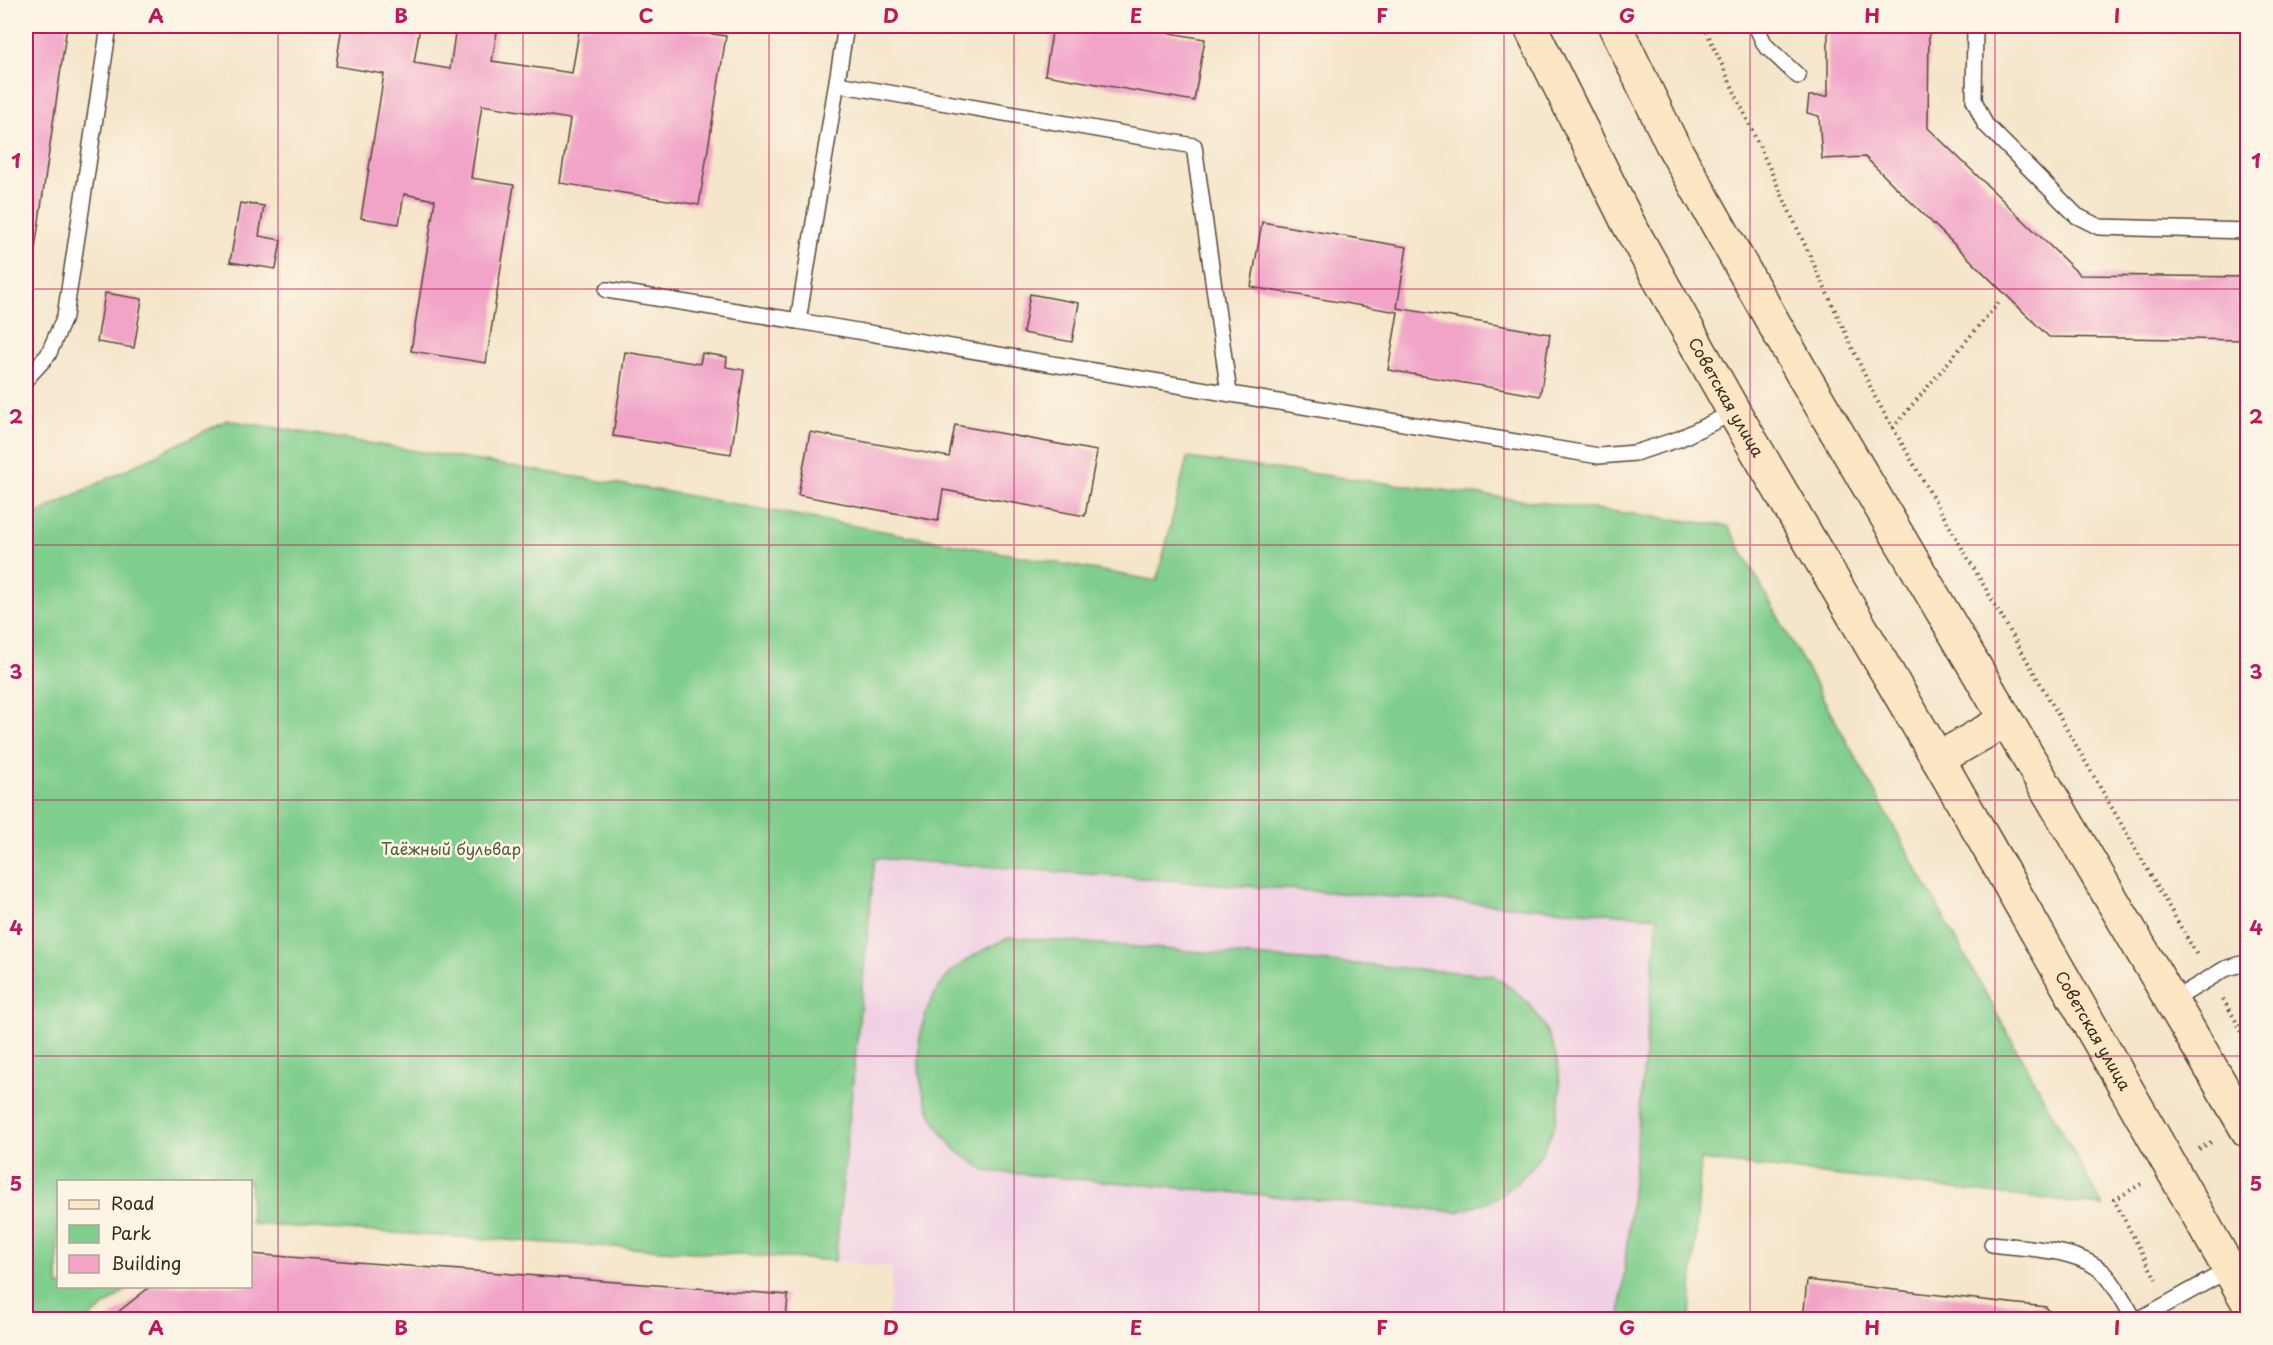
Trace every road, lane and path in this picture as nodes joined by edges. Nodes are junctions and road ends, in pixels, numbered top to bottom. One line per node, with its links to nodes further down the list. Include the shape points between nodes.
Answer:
1 (109, 26): 14 (lane, via 65,316 48,355)
2 (846, 26): 9 (lane)
3 (1530, 26): 16 (street, Советская улица, via 1628,223)
4 (1615, 26): 18 (street, via 1671,142)
5 (1704, 26): 17 (path, via 1875,397)
6 (1756, 26): 8 (lane, via 1765,45)
7 (1975, 26): 10 (lane, via 1974,100 1985,124 2078,216 2099,227)
8 (1798, 76)
9 (837, 84): 13 (lane); 15 (lane, via 1194,146)
10 (2247, 231)
11 (607, 290): 13 (lane)
12 (1999, 302): 17 (path)
13 (798, 321): 15 (lane)
14 (26, 379)
15 (1228, 393): 16 (lane, via 1599,456 1635,453 1679,439)
16 (1734, 412): 19 (street, Советская улица)
17 (1893, 428): 21 (path)
18 (2004, 721): 19 (street); 22 (street)
19 (1938, 759): 26 (street, Советская улица)
20 (2247, 962): 21 (lane)
21 (2211, 978): 22 (lane); 23 (path)
22 (2170, 1002): 24 (street)
23 (2247, 1042)
24 (2247, 1131)
25 (1992, 1244): 28 (lane, via 2078,1256 2107,1277)
26 (2228, 1270): 27 (street, Советская улица); 28 (lane)
27 (2247, 1302)
28 (2136, 1320)

